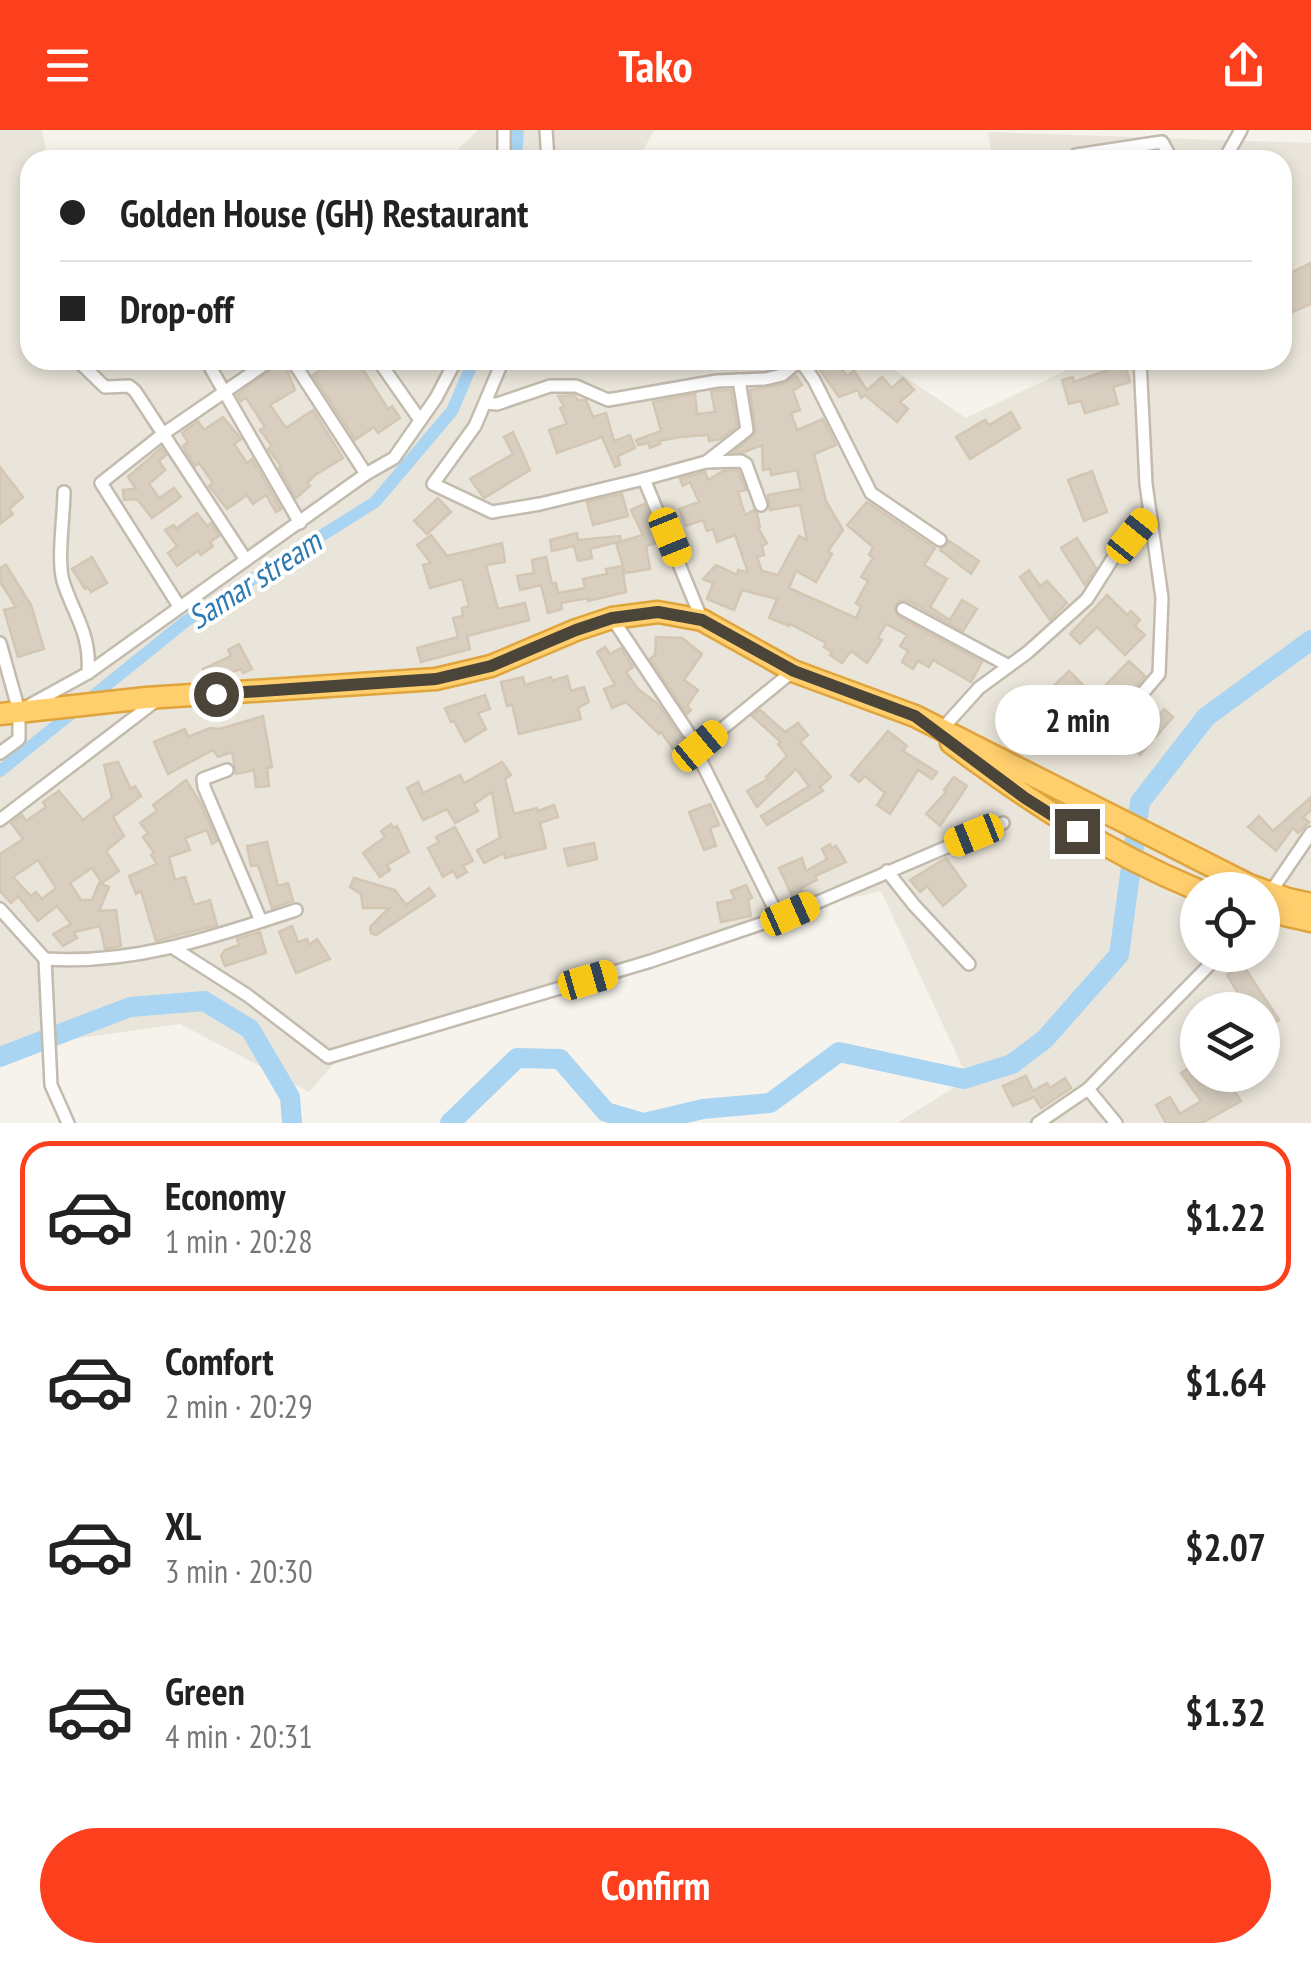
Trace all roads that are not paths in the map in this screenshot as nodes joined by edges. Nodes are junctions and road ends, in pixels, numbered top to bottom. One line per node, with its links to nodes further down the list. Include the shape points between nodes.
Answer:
1 (1109, 150): 2 (street, via 1162,142)
2 (1166, 150)
3 (87, 370): 17 (street, via 105,387 136,391)
4 (212, 370): 14 (street)
5 (256, 370): 14 (street)
6 (298, 370): 19 (street)
7 (385, 370): 16 (street)
8 (450, 370): 16 (street)
9 (499, 370): 15 (street)
10 (787, 370): 13 (street)
11 (807, 370): 25 (street, via 871,493)
12 (1141, 370): 23 (street)
13 (739, 380): 15 (street, via 608,400 576,386 550,386); 18 (street, via 747,430)
14 (225, 393): 17 (street); 24 (street)
15 (484, 403): 20 (street, via 433,484 492,512)
16 (420, 420): 19 (street, via 394,458)
17 (163, 434): 26 (street); 27 (street, via 100,483)
18 (706, 462): 20 (street); 22 (street, via 746,464)
19 (366, 474): 24 (street)
20 (644, 479): 30 (street)
21 (64, 492): 34 (street, via 62,578 90,650)
22 (761, 505)
23 (1150, 513): 32 (street, via 1087,599); 40 (street, via 1162,598 1159,674)
24 (300, 522): 26 (street)
25 (940, 540)
26 (246, 560): 27 (street)
27 (179, 606): 34 (street)
28 (903, 609): 32 (street)
29 (612, 618): 30 (highway, via 658,612); 35 (highway, via 491,666 436,679); 39 (street)
30 (702, 620): 33 (highway)
31 (0, 644): 36 (street)
32 (1009, 666): 38 (street)
33 (794, 671): 37 (highway); 55 (street, via 700,746 701,761)
34 (88, 673): 36 (street)
35 (154, 698): 36 (highway); 43 (street)
36 (17, 711): 41 (street, via 18,739)
37 (915, 716): 38 (highway); 49 (highway, via 1103,847)
38 (942, 730): 47 (highway)
39 (688, 732)
40 (1108, 734)
41 (0, 753)
42 (227, 770): 56 (street, via 203,779 204,787)
43 (0, 820)
44 (1003, 823): 46 (street)
45 (1311, 834): 48 (street)
46 (888, 871): 55 (street); 60 (street)
47 (1219, 872)
48 (1280, 880)
49 (1180, 882)
50 (1280, 902): 51 (highway)
51 (1311, 904)
52 (1280, 907): 57 (highway)
53 (0, 909): 59 (street)
54 (296, 910): 56 (street)
55 (779, 918): 58 (street, via 328,1057)
56 (261, 921): 58 (street)
57 (1311, 921)
58 (175, 948): 59 (street, via 88,962)
59 (46, 958): 63 (street, via 52,1085)
60 (969, 964)
61 (1202, 972): 62 (street)
62 (1088, 1088): 64 (street); 65 (street)
63 (68, 1123)
64 (1038, 1123)
65 (1116, 1123)

